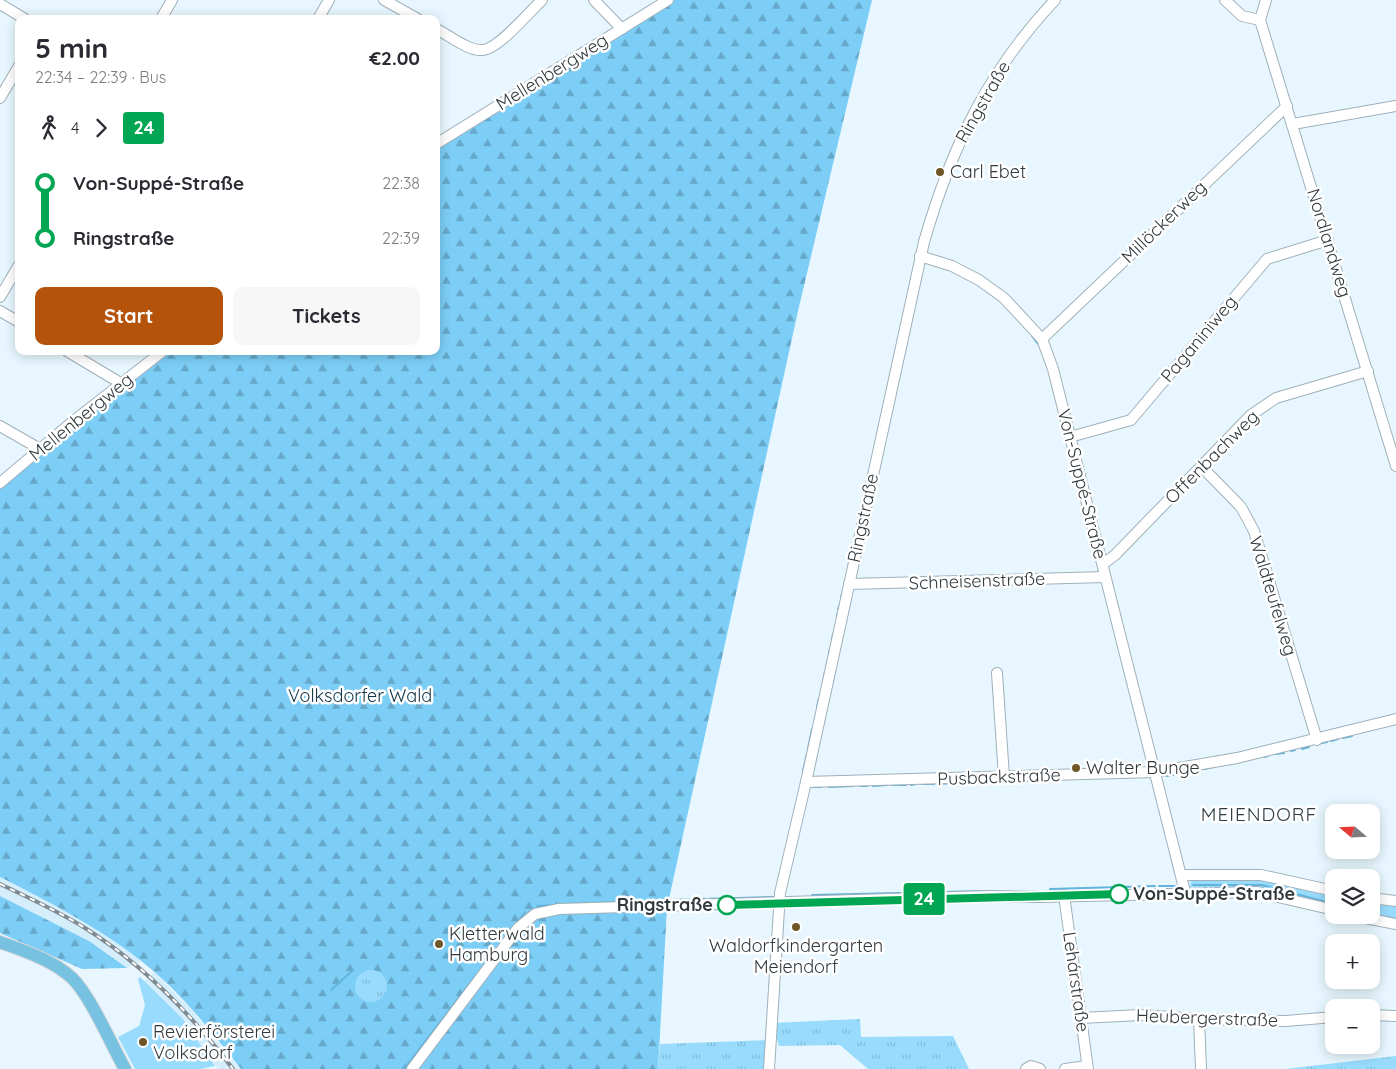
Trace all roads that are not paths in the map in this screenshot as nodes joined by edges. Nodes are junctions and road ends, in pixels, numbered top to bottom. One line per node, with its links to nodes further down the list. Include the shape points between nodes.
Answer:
1 (172, 0): 12 (street)
2 (329, 0): 13 (street)
3 (384, 0): 14 (street)
4 (542, 0): 17 (street, via 495,46 483,50 472,48)
5 (594, 0): 16 (street)
6 (668, 0): 16 (street, Mellenbergweg)
7 (1056, 0): 25 (street, Ringstraße, via 1024,33 956,147)
8 (1225, 0): 15 (street, via 1242,16)
9 (1266, 0): 15 (street)
10 (0, 4): 11 (street)
11 (18, 15)
12 (163, 15)
13 (320, 15)
14 (411, 15)
15 (1260, 20): 20 (street, Nordlandweg)
16 (622, 29): 23 (street, Mellenbergweg)
17 (440, 31)
18 (15, 73): 19 (street)
19 (0, 98)
20 (1287, 106): 22 (street, Nordlandweg); 30 (street, Millöckerweg)
21 (1396, 106): 22 (street)
22 (1292, 124): 24 (street, Nordlandweg)
23 (440, 142)
24 (1328, 240): 33 (street, Nordlandweg); 36 (street, Paganiniweg, via 1267,259 1131,420)
25 (920, 256): 30 (street, Von-Suppé-Straße, via 952,266 979,280 1004,298); 43 (street, Ringstraße)
26 (15, 271): 27 (street)
27 (0, 297)
28 (0, 311): 29 (street)
29 (15, 320)
30 (1042, 339): 36 (street, Von-Suppé-Straße)
31 (74, 355): 34 (street)
32 (158, 355): 34 (street, Mellenbergweg)
33 (1368, 371): 38 (street, Nordlandweg); 39 (street, Offenbachweg, via 1276,398 1250,416)
34 (122, 384): 37 (street, Mellenbergweg)
35 (0, 426): 37 (street)
36 (1070, 437): 41 (street, Von-Suppé-Straße)
37 (40, 449): 40 (street, Mellenbergweg)
38 (1395, 461)
39 (1202, 467): 41 (street, Offenbachweg); 46 (street, Waldteufelweg, via 1241,506 1254,532)
40 (0, 484)
41 (1103, 564): 42 (street, Von-Suppé-Straße)
42 (1105, 577): 43 (street, Schneisenstraße); 47 (street, Von-Suppé-Straße)
43 (849, 584): 49 (street, Ringstraße)
44 (996, 673): 48 (street)
45 (1396, 719): 46 (street, Pusbackstraße)
46 (1318, 740): 47 (street, Pusbackstraße)
47 (1155, 772): 48 (street, Pusbackstraße); 50 (street, Von-Suppé-Straße)
48 (1004, 777): 49 (street, Pusbackstraße)
49 (806, 782): 56 (street, Ringstraße)
50 (1182, 875): 51 (street, via 1261,875); 52 (street, Von-Suppé-Straße)
51 (1325, 889)
52 (1185, 892): 53 (street); 57 (street, via 1257,892)
53 (1064, 896): 56 (street, via 1018,888 990,896); 63 (street, Lehárstraße)
54 (1380, 899): 55 (street)
55 (1396, 900)
56 (778, 902): 68 (street, via 559,910 535,914 518,928); 69 (street, Ringstraße)
57 (1325, 908)
58 (1380, 921): 59 (street)
59 (1396, 924)
60 (0, 942): 67 (main road, via 46,961 73,979)
61 (1380, 1015): 62 (street)
62 (1395, 1016)
63 (1081, 1018): 64 (street, Heubergerstraße, via 1140,1015); 66 (street, Lehárstraße)
64 (1199, 1019): 65 (street, Heubergerstraße); 73 (street)
65 (1325, 1019)
66 (1088, 1067): 72 (street)
67 (125, 1069)
68 (412, 1069)
69 (769, 1069)
70 (1026, 1069): 71 (street, via 1031,1066)
71 (1040, 1069)
72 (1064, 1069)
73 (1201, 1069)

